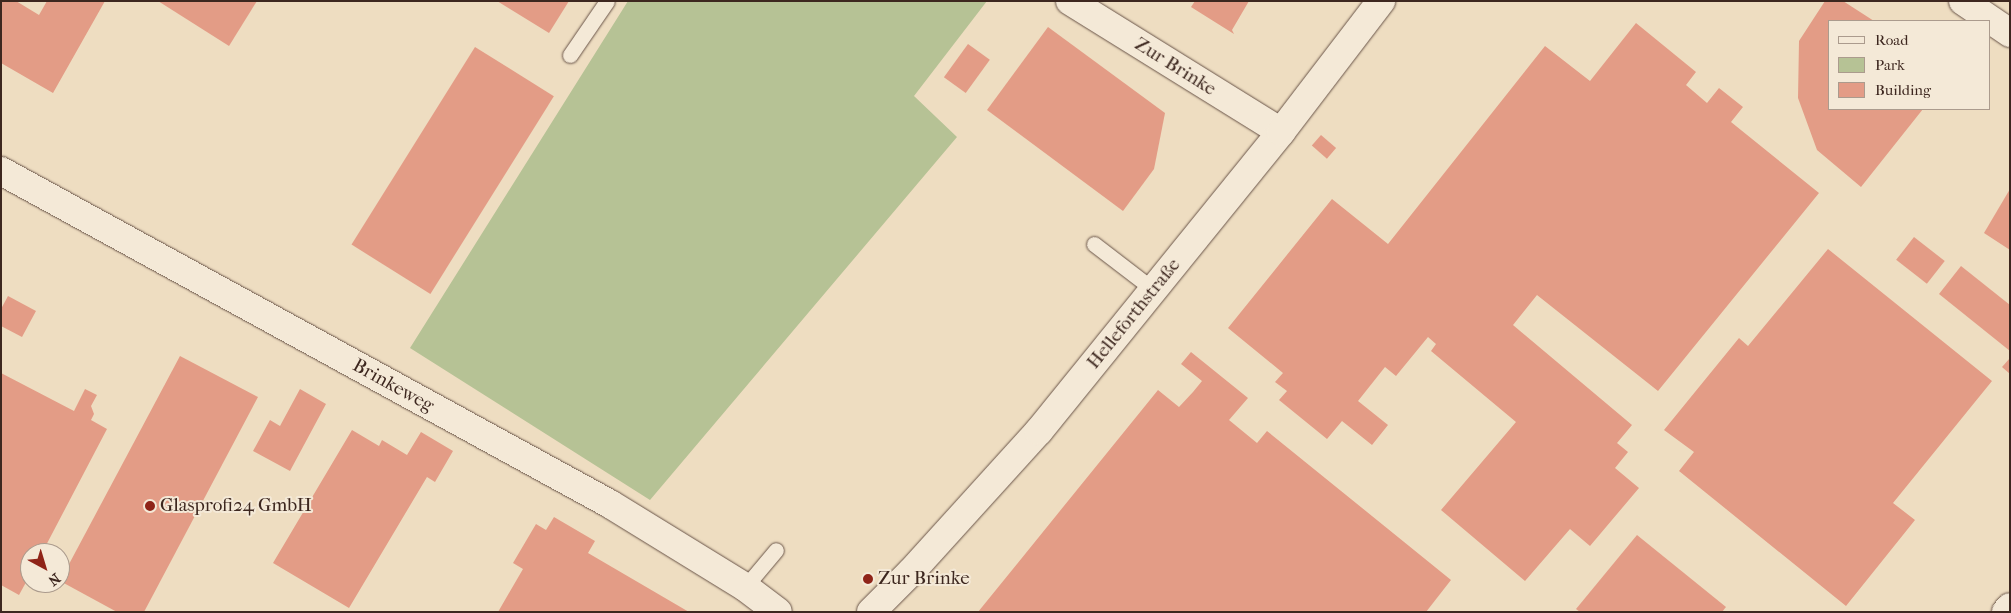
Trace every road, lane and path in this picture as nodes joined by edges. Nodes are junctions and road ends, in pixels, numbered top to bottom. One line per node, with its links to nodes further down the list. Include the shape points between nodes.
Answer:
1 (607, 1): 8 (lane)
2 (1070, 1): 9 (street, Zur Brinke)
3 (1382, 1): 9 (street, Helleforthstraße)
4 (1963, 1): 5 (street)
5 (1991, 20)
6 (1991, 20): 7 (street)
7 (2010, 33)
8 (570, 55)
9 (1281, 132): 12 (street, Helleforthstraße)
10 (1, 171): 14 (street, Brinkeweg, via 610,504)
11 (1094, 244): 12 (lane)
12 (1154, 290): 17 (street, Helleforthstraße, via 1039,431 912,572)
13 (776, 550): 14 (lane)
14 (745, 587): 16 (street, Brinkeweg)
15 (2010, 607): 18 (street)
16 (778, 612)
17 (870, 612)
18 (2006, 612)

